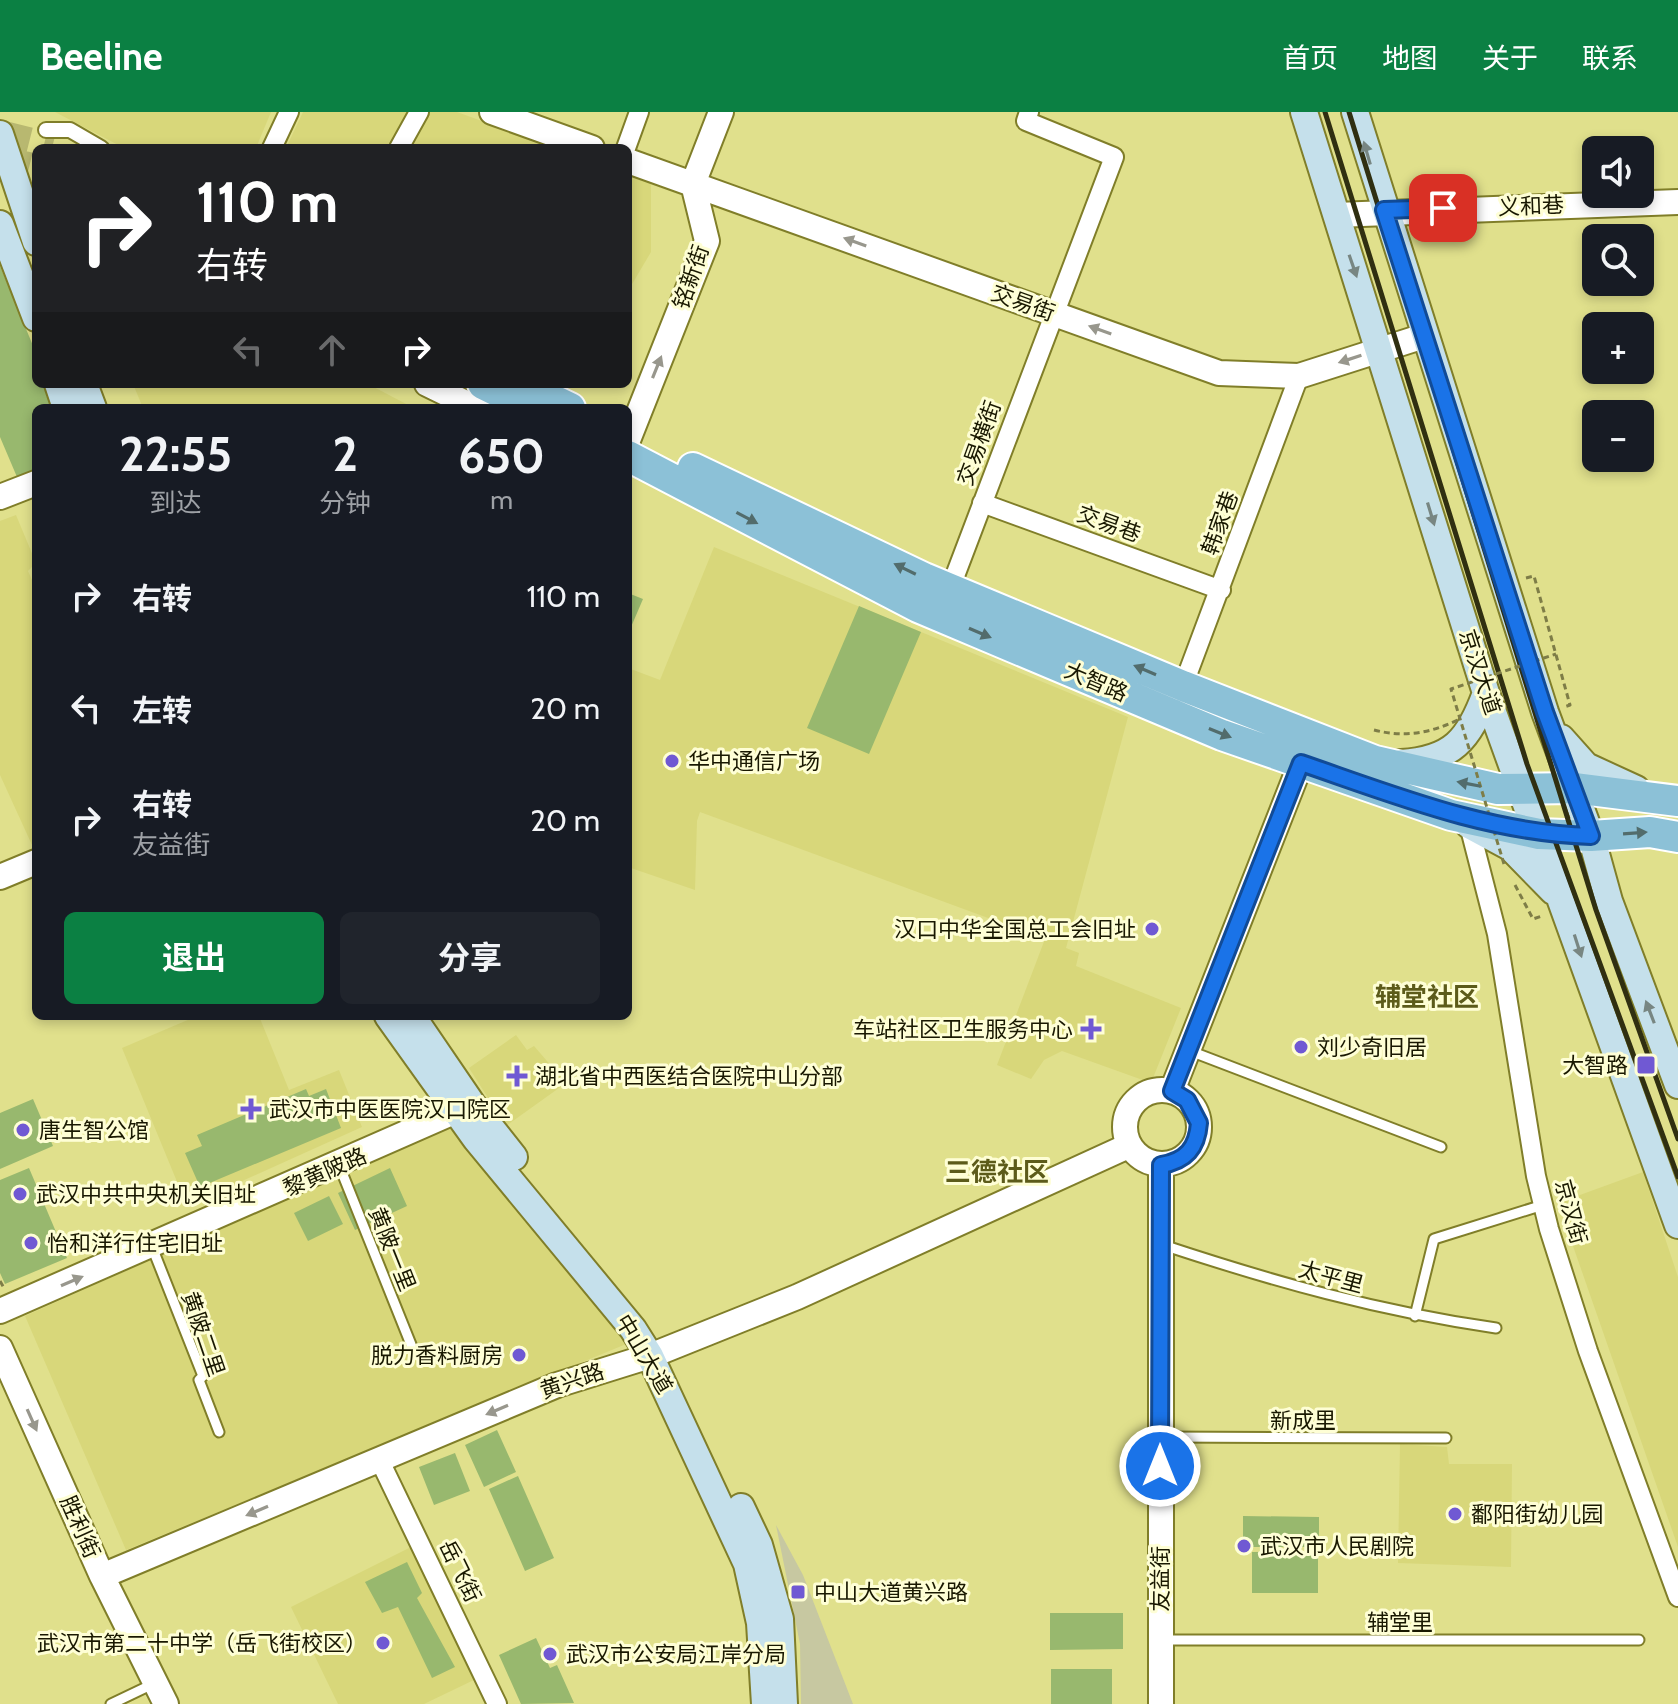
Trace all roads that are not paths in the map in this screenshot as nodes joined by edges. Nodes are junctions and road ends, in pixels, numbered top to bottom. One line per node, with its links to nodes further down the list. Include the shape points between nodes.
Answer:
1 (289, 112): 12 (street)
2 (419, 112): 13 (street)
3 (492, 112): 14 (street)
4 (639, 112): 15 (street)
5 (721, 112): 17 (street)
6 (1029, 112): 25 (street, 交易横街, via 1026,121 1114,157)
7 (1304, 112): 22 (main road, 京汉大道)
8 (1355, 112): 19 (main road, one-way to 8)
9 (46, 130): 11 (street, via 70,130)
10 (0, 134): 21 (main road)
11 (94, 144)
12 (274, 144)
13 (401, 144)
14 (581, 144)
15 (627, 144)
16 (632, 162): 17 (street, 交易街)
17 (693, 184): 25 (street, 交易街, one-way to 17); 37 (street, 铭新街, one-way to 17, via 707,241)
18 (1678, 202): 19 (street, 义和巷)
19 (1384, 210): 22 (street, 义和巷); 26 (main road)
20 (0, 215): 21 (street)
21 (32, 215)
22 (1336, 215): 27 (main road, 京汉大道, one-way to 27)
23 (0, 224): 24 (main road)
24 (32, 308)
25 (1052, 313): 28 (street, 交易街, one-way to 25, via 1219,373); 42 (street, 交易横街)
26 (1424, 336): 27 (street, 交易街); 47 (main road)
27 (1380, 349): 28 (street, 交易街, one-way to 28); 46 (main road, 京汉大道, one-way to 46)
28 (1299, 376): 44 (street, 韩家巷)
29 (435, 388): 33 (street)
30 (491, 388): 34 (main road)
31 (529, 388): 35 (main road)
32 (537, 388): 36 (street)
33 (468, 404)
34 (524, 404)
35 (563, 404)
36 (565, 404)
37 (632, 430)
38 (632, 442): 43 (main road, 大智路, one-way to 38)
39 (632, 458): 49 (main road, 大智路, one-way to 49, via 918,607)
40 (32, 485): 41 (street)
41 (0, 497)
42 (982, 503): 43 (street, 交易横街); 44 (street, 交易巷)
43 (950, 589): 45 (main road, 大智路, one-way to 43)
44 (1221, 590): 45 (street, 韩家巷)
45 (1183, 686): 48 (main road, 大智路)
46 (1486, 693): 48 (main road, via 1467,732 1446,755 1417,762); 51 (main road, 京汉大道)
47 (1558, 711): 50 (main road); 52 (main road, via 1566,747 1586,766 1631,788)
48 (1375, 761): 51 (main road, 大智路, one-way to 48)
49 (1301, 763): 54 (main road, 大智路, via 1451,815); 62 (street)
50 (1574, 788): 51 (main road, 大智路); 52 (main road, 大智路); 55 (main road)
51 (1521, 791): 54 (main road, 京汉大道)
52 (1678, 801)
53 (1469, 825): 59 (main road, via 1510,847); 70 (street, 京汉街, via 1497,934)
54 (1539, 834): 55 (main road, 大智路); 59 (main road, 京汉大道)
55 (1591, 836): 56 (main road, 大智路, one-way to 56, via 1650,832); 63 (main road, one-way to 55, via 1609,901)
56 (1678, 837)
57 (32, 864): 58 (street)
58 (0, 877)
59 (1566, 909): 71 (main road, 京汉大道, one-way to 71)
60 (391, 1020): 65 (main road, 中山大道)
61 (414, 1020): 65 (main road, 中山大道)
62 (1188, 1050): 64 (street); 67 (lane)
63 (1678, 1085)
64 (1172, 1091): 66 (street, via 1147,1092 1136,1100 1124,1123); 69 (street, via 1195,1110 1198,1136 1185,1157)
65 (464, 1109): 68 (street, 黎黄陂路); 79 (main road, 中山大道, via 639,1314)
66 (1128, 1146): 69 (street, via 1148,1163); 79 (street, 黄兴路, via 797,1297)
67 (1441, 1147)
68 (339, 1165): 73 (street, 黎黄陂路); 77 (lane, 黄陂一里)
69 (1161, 1165): 72 (street, 友益街)
70 (1543, 1205): 75 (lane, via 1434,1239); 85 (street, 京汉街, via 1588,1351)
71 (1678, 1225)
72 (1161, 1244): 75 (lane, 太平里, via 1260,1277); 81 (street, 友益街)
73 (152, 1247): 74 (street, 黎黄陂路, one-way to 73); 80 (lane, 黄陂二里, via 203,1376 199,1380)
74 (0, 1311)
75 (1415, 1316): 76 (lane, 太平里)
76 (1496, 1328)
77 (412, 1347)
78 (0, 1348): 84 (street, 胜利街, one-way to 84)
79 (656, 1352): 83 (street, 黄兴路, one-way to 83, via 557,1385); 91 (main road, 中山大道, via 747,1564 760,1623); 92 (main road, 中山大道, via 690,1397 759,1545 780,1619)
80 (219, 1432)
81 (1161, 1437): 82 (lane, 新成里); 86 (street, 友益街)
82 (1446, 1438)
83 (379, 1459): 84 (street, 黄兴路, one-way to 84); 90 (street, 岳飞街)
84 (102, 1576): 88 (street, 胜利街)
85 (1678, 1597)
86 (1160, 1640): 87 (lane, 辅堂里); 93 (street, 友益街)
87 (1639, 1640)
88 (160, 1694): 89 (lane)
89 (111, 1704)
90 (497, 1704)
91 (765, 1704)
92 (784, 1704)
93 (1161, 1704)

